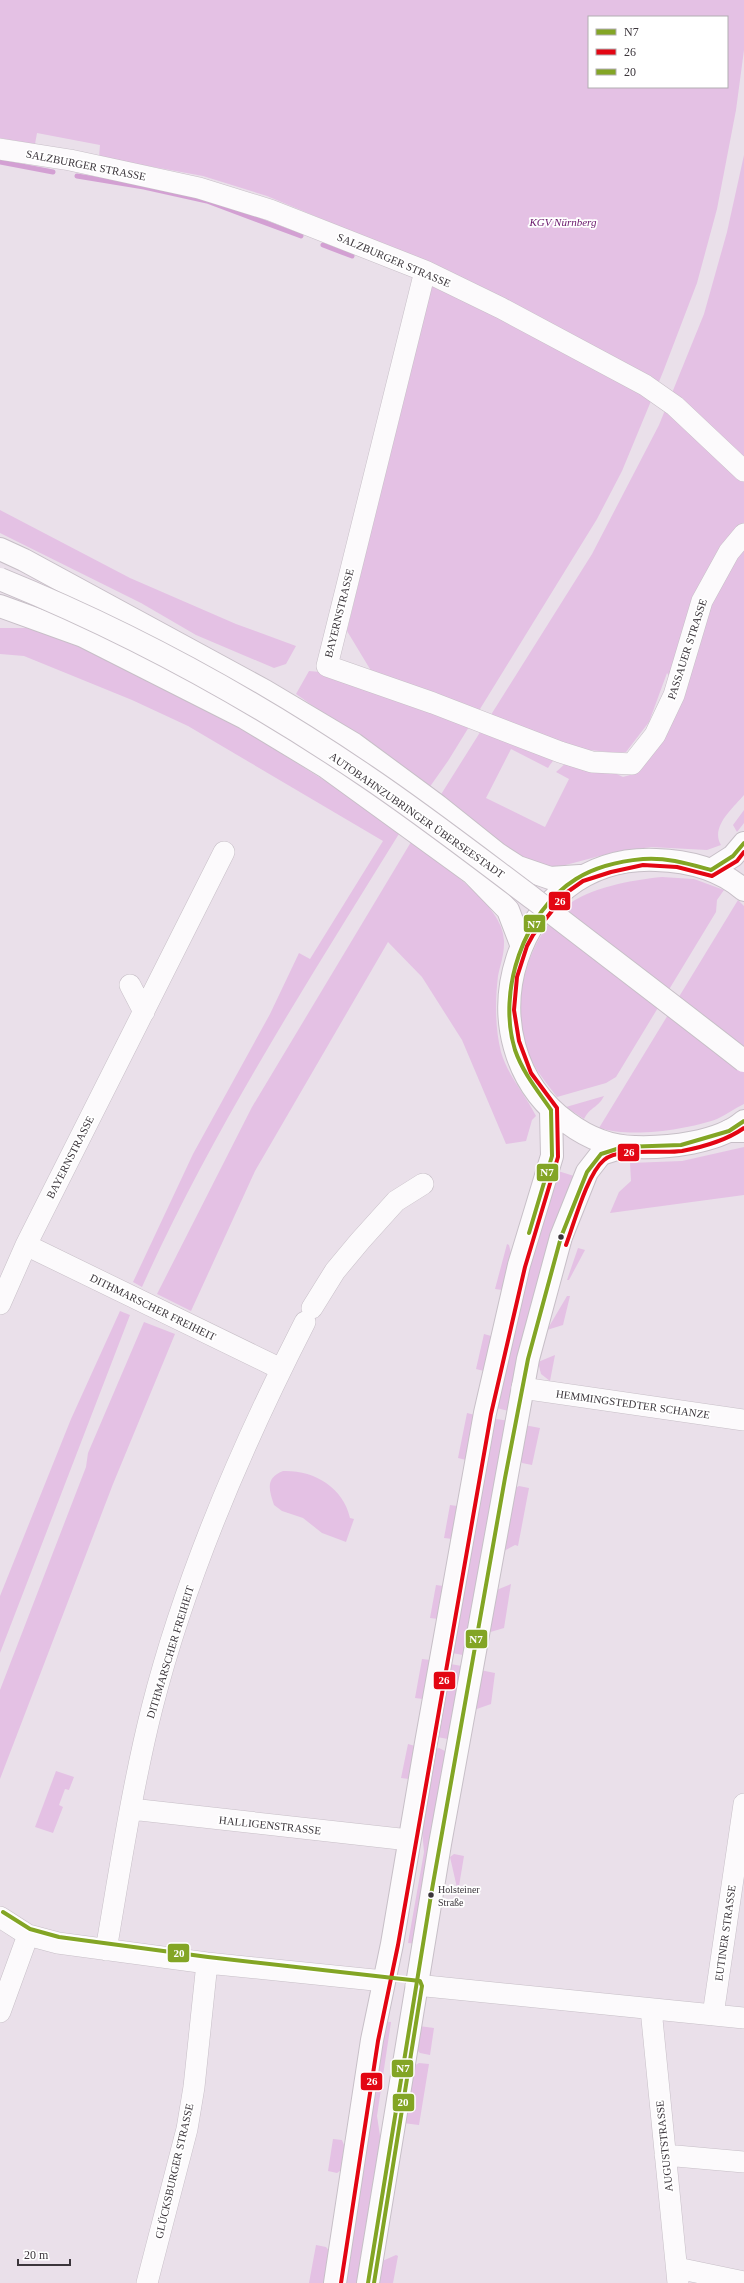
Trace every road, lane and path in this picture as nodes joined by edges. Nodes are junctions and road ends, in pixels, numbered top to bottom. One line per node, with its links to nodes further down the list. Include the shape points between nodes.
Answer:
1 (0, 149): 2 (street, SALZBURGER STRASSE, via 70,160 199,188 270,210)
2 (425, 271): 3 (street, SALZBURGER STRASSE, via 501,308 645,385 676,406); 12 (street, BAYERNSTRASSE, via 327,666 560,752 592,762)
3 (744, 471)
4 (744, 534): 12 (street, PASSAUER STRASSE, via 729,552 702,600 674,695 655,735)
5 (0, 549): 7 (main road)
6 (0, 560): 7 (main road)
7 (24, 560): 16 (main road, via 265,690 354,744 518,867 550,878)
8 (0, 579): 21 (main road, AUTOBAHNZUBRINGER ÜBERSEESTADT, bridge, via 101,623 183,664 260,708 365,776 452,837)
9 (0, 606): 10 (main road)
10 (29, 616): 11 (main road); 18 (main road, via 83,636 246,718 326,768 472,873 508,910)
11 (0, 619)
12 (632, 764)
13 (744, 843): 15 (main road, via 733,856)
14 (224, 852): 20 (street, BAYERNSTRASSE)
15 (711, 870): 16 (main road, via 678,861 643,859 609,866); 17 (main road)
16 (580, 876): 18 (main road, via 562,889 545,908)
17 (744, 890)
18 (521, 944): 22 (main road, via 510,983 508,1010 513,1043 526,1076)
19 (130, 985): 20 (street)
20 (144, 1012): 26 (street, BAYERNSTRASSE)
21 (744, 1061)
22 (551, 1110): 24 (main road, via 587,1136); 31 (main road, via 552,1156 519,1265 485,1413)
23 (739, 1127): 24 (main road, via 681,1144)
24 (622, 1147): 29 (main road, via 601,1154 580,1186 539,1313)
25 (423, 1184): 28 (street, DITHMARSCHER FREIHEIT, via 396,1201 335,1271 308,1315)
26 (26, 1245): 27 (street, BAYERNSTRASSE); 28 (street, DITHMARSCHER FREIHEIT)
27 (0, 1304)
28 (281, 1369): 34 (street, DITHMARSCHER FREIHEIT, via 217,1510 176,1626 152,1707)
29 (522, 1388): 30 (street, HEMMINGSTEDTER SCHANZE); 32 (main road)
30 (744, 1420)
31 (426, 1743): 32 (main road); 35 (main road)
32 (457, 1748): 41 (main road)
33 (744, 1804): 44 (street, EUTINER STRASSE)
34 (131, 1809): 35 (street, HALLIGENSTRASSE); 38 (street, DITHMARSCHER FREIHEIT)
35 (409, 1840): 40 (main road)
36 (0, 1917): 37 (street)
37 (28, 1935): 38 (street, via 58,1943); 43 (street)
38 (106, 1950): 39 (street)
39 (207, 1963): 40 (street); 50 (street, GLÜCKSBURGER STRASSE, via 194,2087 186,2129)
40 (384, 1981): 41 (main road); 51 (main road, via 372,2040)
41 (416, 1985): 42 (street); 52 (main road)
42 (651, 2010): 44 (street); 46 (street, AUGUSTSTRASSE)
43 (0, 2012)
44 (713, 2015): 45 (street)
45 (744, 2018)
46 (665, 2155): 47 (street); 48 (street, AUGUSTSTRASSE)
47 (744, 2162)
48 (677, 2276): 49 (street)
49 (744, 2282)
50 (147, 2283)
51 (335, 2283)
52 (368, 2283)

